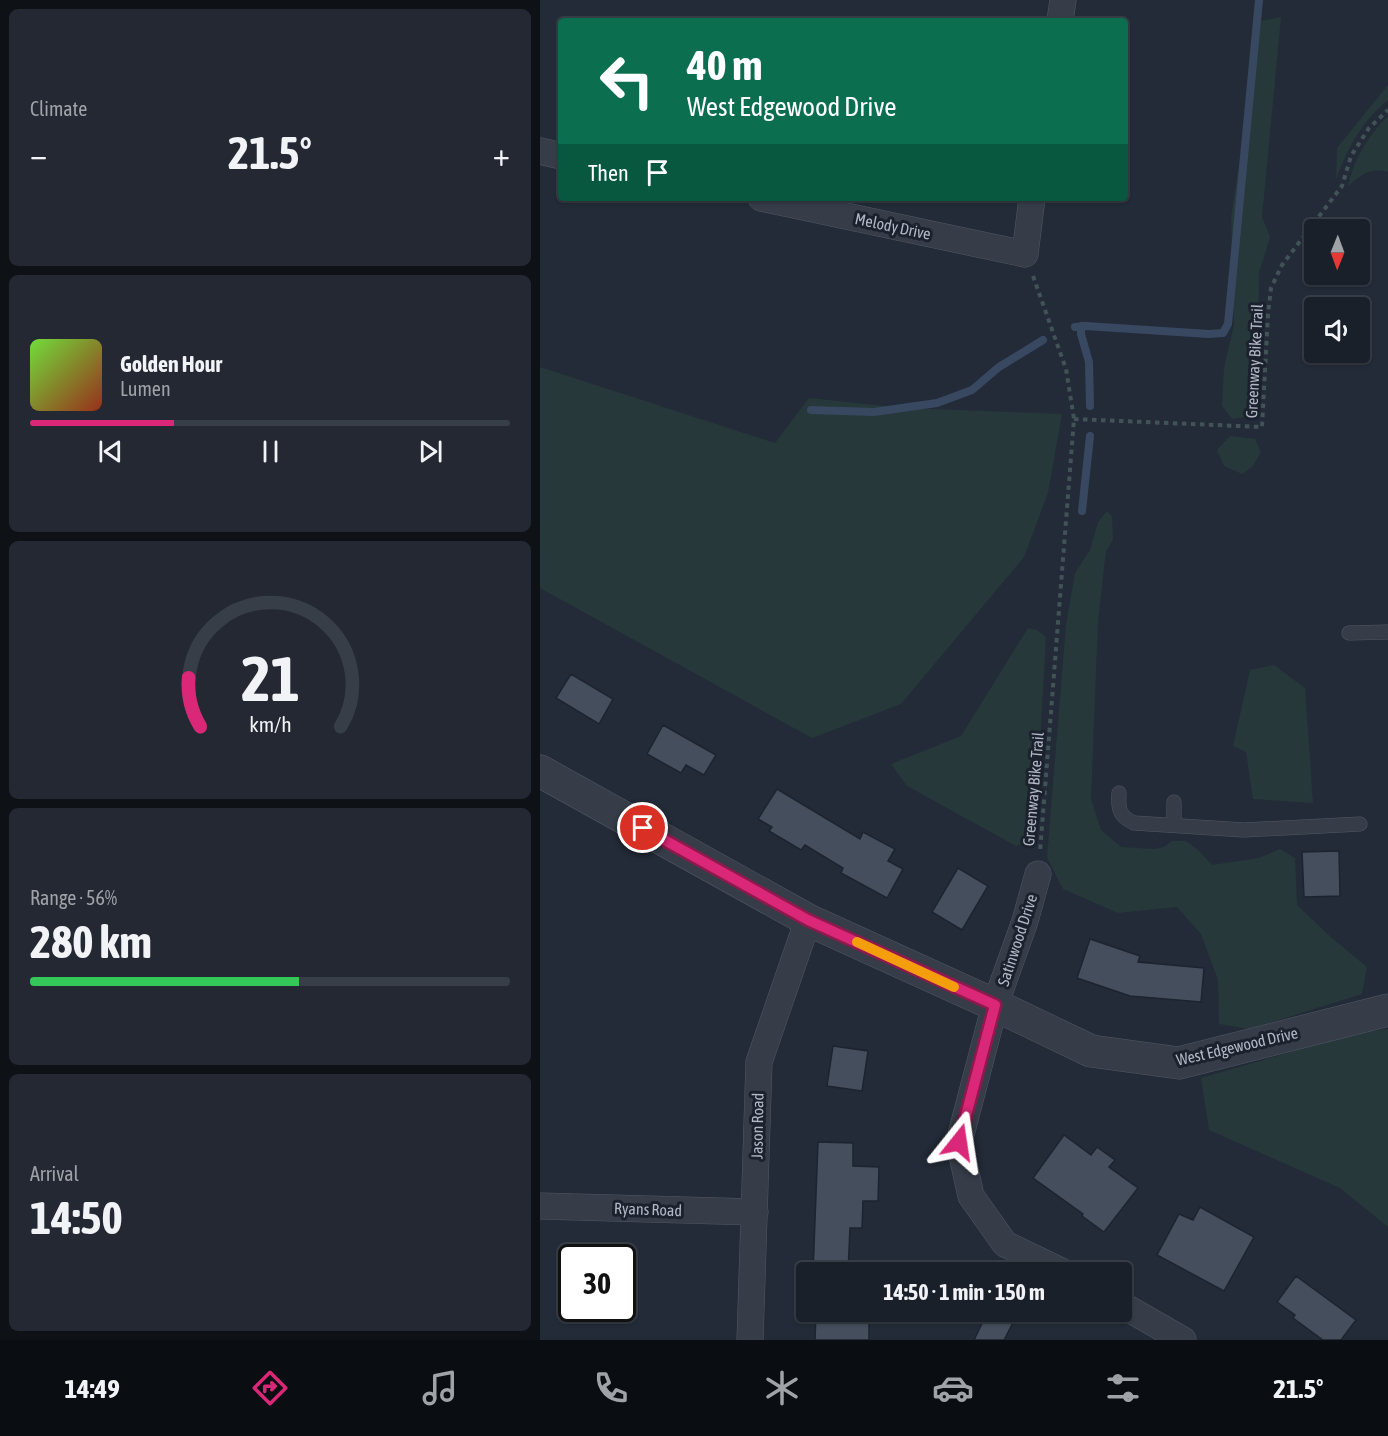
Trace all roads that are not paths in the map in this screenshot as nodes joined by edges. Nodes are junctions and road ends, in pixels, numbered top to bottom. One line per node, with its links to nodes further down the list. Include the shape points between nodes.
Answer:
1 (1063, 0): 2 (street)
2 (1060, 18)
3 (540, 151): 4 (street)
4 (558, 155)
5 (774, 201): 6 (street, Melody Drive, via 1025,254)
6 (1032, 201)
7 (1388, 632): 8 (lane)
8 (1349, 633)
9 (540, 771): 15 (street, West Edgewood Drive)
10 (1119, 793): 13 (lane, via 1120,812 1126,819)
11 (1174, 802): 13 (lane)
12 (1360, 824): 13 (lane, via 1244,830)
13 (1174, 825)
14 (1038, 874): 16 (street, Satinwood Drive)
15 (808, 920): 16 (street, West Edgewood Drive); 19 (street, Jason Road, via 759,1062)
16 (995, 1005): 17 (street, West Edgewood Drive, via 1091,1051 1179,1063); 20 (street, Satinwood Drive, via 959,1142 971,1196 1005,1244)
17 (1388, 1010)
18 (540, 1206): 19 (street, Ryans Road)
19 (755, 1212): 22 (street, Jason Road)
20 (1042, 1262)
21 (1132, 1311): 23 (street)
22 (750, 1340)
23 (1183, 1340)

